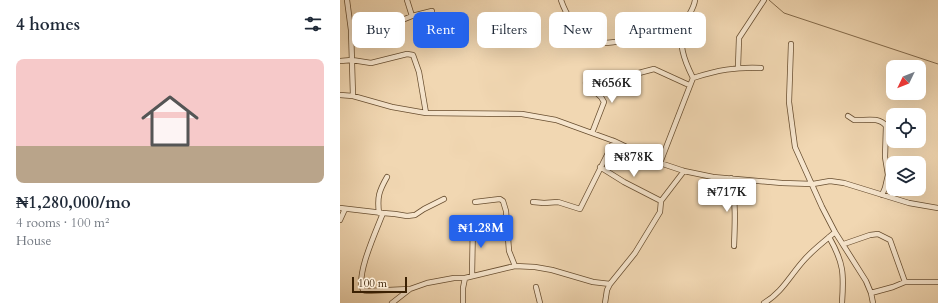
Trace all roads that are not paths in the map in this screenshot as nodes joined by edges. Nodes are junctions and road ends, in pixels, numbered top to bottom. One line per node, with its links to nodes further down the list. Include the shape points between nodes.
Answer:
1 (346, 0): 9 (street)
2 (407, 0): 8 (street)
3 (561, 0): 10 (street, via 571,21 589,40 598,43)
4 (695, 0): 7 (street)
5 (764, 0): 15 (street, via 739,38)
6 (432, 11): 8 (street)
7 (691, 12)
8 (412, 16): 9 (street, via 390,25)
9 (351, 30): 13 (street)
10 (615, 41)
11 (791, 44): 32 (street, via 789,102 793,139)
12 (682, 48): 18 (street)
13 (352, 60): 14 (street); 22 (street); 23 (street, via 371,63 412,55)
14 (340, 61)
15 (738, 67): 16 (street); 18 (street)
16 (761, 68)
17 (635, 74): 20 (street, via 654,69)
18 (693, 78): 20 (street)
19 (586, 83): 25 (street, via 604,102)
20 (690, 85): 27 (street)
21 (340, 95): 22 (street)
22 (353, 96): 23 (street)
23 (426, 113): 25 (street, via 522,114 556,120)
24 (848, 116): 33 (street, via 854,120 880,121 886,126 885,157 888,175)
25 (592, 133): 26 (street)
26 (614, 141): 27 (street); 28 (street)
27 (660, 163): 29 (street)
28 (600, 167): 35 (street); 37 (street, via 580,209 558,202)
29 (684, 171): 31 (street); 35 (street)
30 (387, 177): 40 (street, via 378,195)
31 (731, 178): 32 (street); 46 (street, via 735,216)
32 (813, 184): 33 (street, via 844,183); 43 (street)
33 (882, 194): 39 (street, via 909,203)
34 (444, 199): 40 (street, via 411,216)
35 (661, 201): 52 (street, via 660,212 635,253)
36 (475, 202): 47 (street, via 503,201 509,251)
37 (533, 202)
38 (343, 208): 40 (street); 41 (street)
39 (938, 208)
40 (381, 213): 54 (street, via 364,262 361,286 366,291)
41 (340, 220)
42 (473, 222): 48 (street)
43 (835, 232): 44 (street); 45 (street)
44 (829, 237): 56 (street, via 805,259); 62 (street, via 842,267)
45 (844, 244): 50 (street, via 878,234 890,240); 55 (street)
46 (734, 246)
47 (515, 266): 48 (street); 52 (street, via 546,269)
48 (472, 276): 49 (street)
49 (465, 278): 54 (street, via 454,278); 58 (street)
50 (905, 282): 51 (street); 55 (street)
51 (938, 282)
52 (610, 284): 60 (street)
53 (536, 287): 59 (street)
54 (410, 289): 57 (street)
55 (871, 293): 63 (street)
56 (770, 302): 61 (street)
57 (392, 303)
58 (463, 303)
59 (540, 303)
60 (605, 303)
61 (764, 303)
62 (842, 303)
63 (873, 303)

